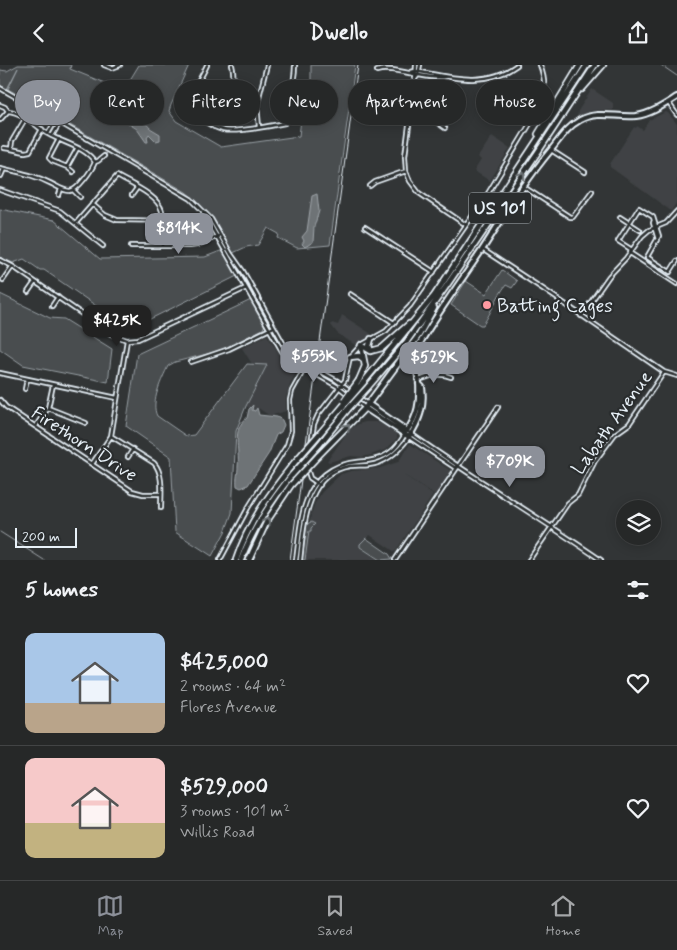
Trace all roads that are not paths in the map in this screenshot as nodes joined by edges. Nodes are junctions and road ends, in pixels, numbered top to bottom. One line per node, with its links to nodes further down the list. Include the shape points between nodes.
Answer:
1 (104, 65): 2 (street, via 112,68)
2 (120, 65)
3 (207, 65): 37 (street, via 191,106 194,113)
4 (232, 65): 37 (street, via 234,78 231,90)
5 (267, 65): 38 (street, via 257,105)
6 (295, 65): 38 (street, via 285,123)
7 (416, 65): 18 (street)
8 (420, 65): 18 (street)
9 (512, 65): 16 (street)
10 (517, 65): 16 (street)
11 (540, 65): 74 (street, via 545,89 539,109)
12 (580, 65): 56 (highway)
13 (587, 65): 56 (highway, US 101)
14 (595, 65): 21 (highway, US 101)
15 (603, 65): 21 (highway)
16 (508, 70): 18 (street, via 476,80)
17 (377, 71): 18 (street, via 384,68)
18 (415, 73): 19 (street)
19 (415, 80)
20 (0, 88): 22 (street)
21 (577, 93): 96 (highway, US 101, one-way to 21)
22 (15, 97)
23 (677, 97): 24 (main road)
24 (668, 103): 28 (street); 47 (main road, via 642,115 601,114 584,118 568,128)
25 (0, 105): 26 (street)
26 (8, 111): 27 (street); 29 (street)
27 (15, 113)
28 (677, 115)
29 (0, 119)
30 (21, 125): 45 (street)
31 (35, 125): 40 (street)
32 (53, 125): 41 (street)
33 (58, 125): 42 (street)
34 (65, 125): 78 (street, via 184,194 201,209)
35 (409, 125): 52 (street)
36 (441, 125): 39 (street)
37 (214, 127): 38 (street, via 233,131)
38 (260, 127)
39 (445, 128)
40 (42, 129): 41 (street); 45 (street, via 30,151)
41 (48, 134): 42 (street)
42 (52, 136): 43 (street)
43 (59, 139): 46 (street); 50 (street, via 49,158)
44 (4, 148): 45 (street)
45 (11, 149)
46 (77, 149): 49 (street, via 89,155); 50 (street)
47 (551, 150): 54 (street); 58 (main road)
48 (104, 156): 49 (street)
49 (94, 162): 62 (street)
50 (67, 167): 53 (street)
51 (2, 168): 55 (street); 60 (street, via 30,175)
52 (406, 171): 57 (street); 74 (street, via 419,193)
53 (73, 172)
54 (585, 172)
55 (1, 176)
56 (509, 182): 101 (highway, US 101)
57 (370, 186)
58 (524, 187): 63 (street, via 570,217); 82 (main road)
59 (137, 188): 65 (street); 67 (street, via 116,176); 71 (street, via 157,201)
60 (61, 189): 62 (street); 64 (street)
61 (0, 190): 72 (street, via 60,211)
62 (73, 190): 66 (street)
63 (592, 191)
64 (59, 195)
65 (132, 195)
66 (80, 197)
67 (92, 204): 71 (street, via 117,220); 72 (street)
68 (677, 211): 76 (street)
69 (620, 217): 73 (street)
70 (184, 218): 71 (street)
71 (163, 221): 81 (street)
72 (76, 223): 79 (street)
73 (630, 224): 76 (street, via 639,208 653,217); 77 (street); 83 (street, via 618,241)
74 (466, 225): 89 (street)
75 (365, 227): 89 (street)
76 (656, 228): 83 (street, via 644,234); 84 (street, via 658,240)
77 (640, 230)
78 (219, 236): 81 (street, via 197,245); 95 (street); 104 (street)
79 (103, 245)
80 (131, 246): 81 (street)
81 (163, 246)
82 (482, 249): 102 (street); 121 (main road, via 419,345 414,363)
83 (631, 252): 87 (street); 102 (street, via 609,275)
84 (647, 257): 87 (street); 90 (street)
85 (0, 260): 88 (street)
86 (677, 261): 90 (street)
87 (644, 262): 91 (street)
88 (12, 266): 92 (street); 93 (street)
89 (434, 272): 103 (street)
90 (670, 272): 91 (street)
91 (667, 277): 94 (street)
92 (3, 280)
93 (35, 282): 97 (street); 99 (street)
94 (677, 284)
95 (246, 288): 105 (street); 107 (street, via 138,339)
96 (445, 288): 128 (highway, via 419,335); 147 (highway, US 101, bridge, via 405,344 274,497)
97 (28, 292)
98 (350, 295): 103 (street)
99 (58, 297): 100 (street); 107 (street, via 116,337)
100 (52, 306)
101 (426, 307): 109 (highway, via 382,348); 120 (highway, US 101)
102 (581, 316): 115 (street)
103 (394, 323): 106 (street)
104 (274, 327): 105 (street); 113 (street, via 287,350)
105 (269, 329): 112 (street); 114 (street, via 283,353)
106 (371, 339): 108 (street); 109 (highway)
107 (127, 340): 126 (street)
108 (360, 345): 109 (highway); 110 (street); 111 (highway)
109 (371, 351)
110 (350, 357): 111 (highway, via 359,356); 122 (street, via 347,377)
111 (364, 360): 120 (highway)
112 (191, 362)
113 (307, 364): 114 (street); 122 (street)
114 (305, 368): 124 (street); 145 (street, via 292,391 291,431 287,445)
115 (664, 372): 117 (street); 144 (street, Labath Avenue, via 628,424 614,434 595,461 578,495)
116 (0, 373): 119 (street)
117 (677, 376)
118 (451, 377): 121 (street, via 433,375)
119 (27, 379): 123 (street); 125 (street)
120 (361, 382): 146 (highway, US 101, bridge, via 261,506)
121 (418, 383): 133 (main road, via 418,410)
122 (342, 384): 124 (street); 128 (street)
123 (53, 385): 126 (street); 130 (street)
124 (340, 388): 128 (street); 140 (street, via 314,424 307,469)
125 (25, 389)
126 (117, 398): 134 (street)
127 (0, 400): 132 (street, Firethorn Drive)
128 (367, 406): 133 (main road); 148 (highway, one-way to 128, bridge, via 267,521 291,485)
129 (498, 407): 138 (street)
130 (48, 408): 131 (street); 132 (street)
131 (86, 423)
132 (36, 427): 137 (street, Firethorn Drive)
133 (408, 434): 138 (street); 139 (street, via 384,458)
134 (111, 436): 135 (street); 137 (street)
135 (133, 449): 136 (street); 142 (street, via 158,467)
136 (128, 457)
137 (92, 464): 142 (street, Firethorn Drive, via 137,493)
138 (458, 467): 144 (street); 150 (street)
139 (334, 470): 140 (street); 141 (street)
140 (316, 483): 141 (street); 149 (street, via 304,507)
141 (320, 485): 149 (street, via 308,507)
142 (161, 494): 143 (street)
143 (161, 508)
144 (551, 527): 151 (street, Labath Avenue); 152 (street)
145 (220, 560)
146 (236, 560)
147 (241, 560)
148 (249, 560)
149 (298, 560)
150 (395, 560)
151 (528, 560)
152 (601, 560)

